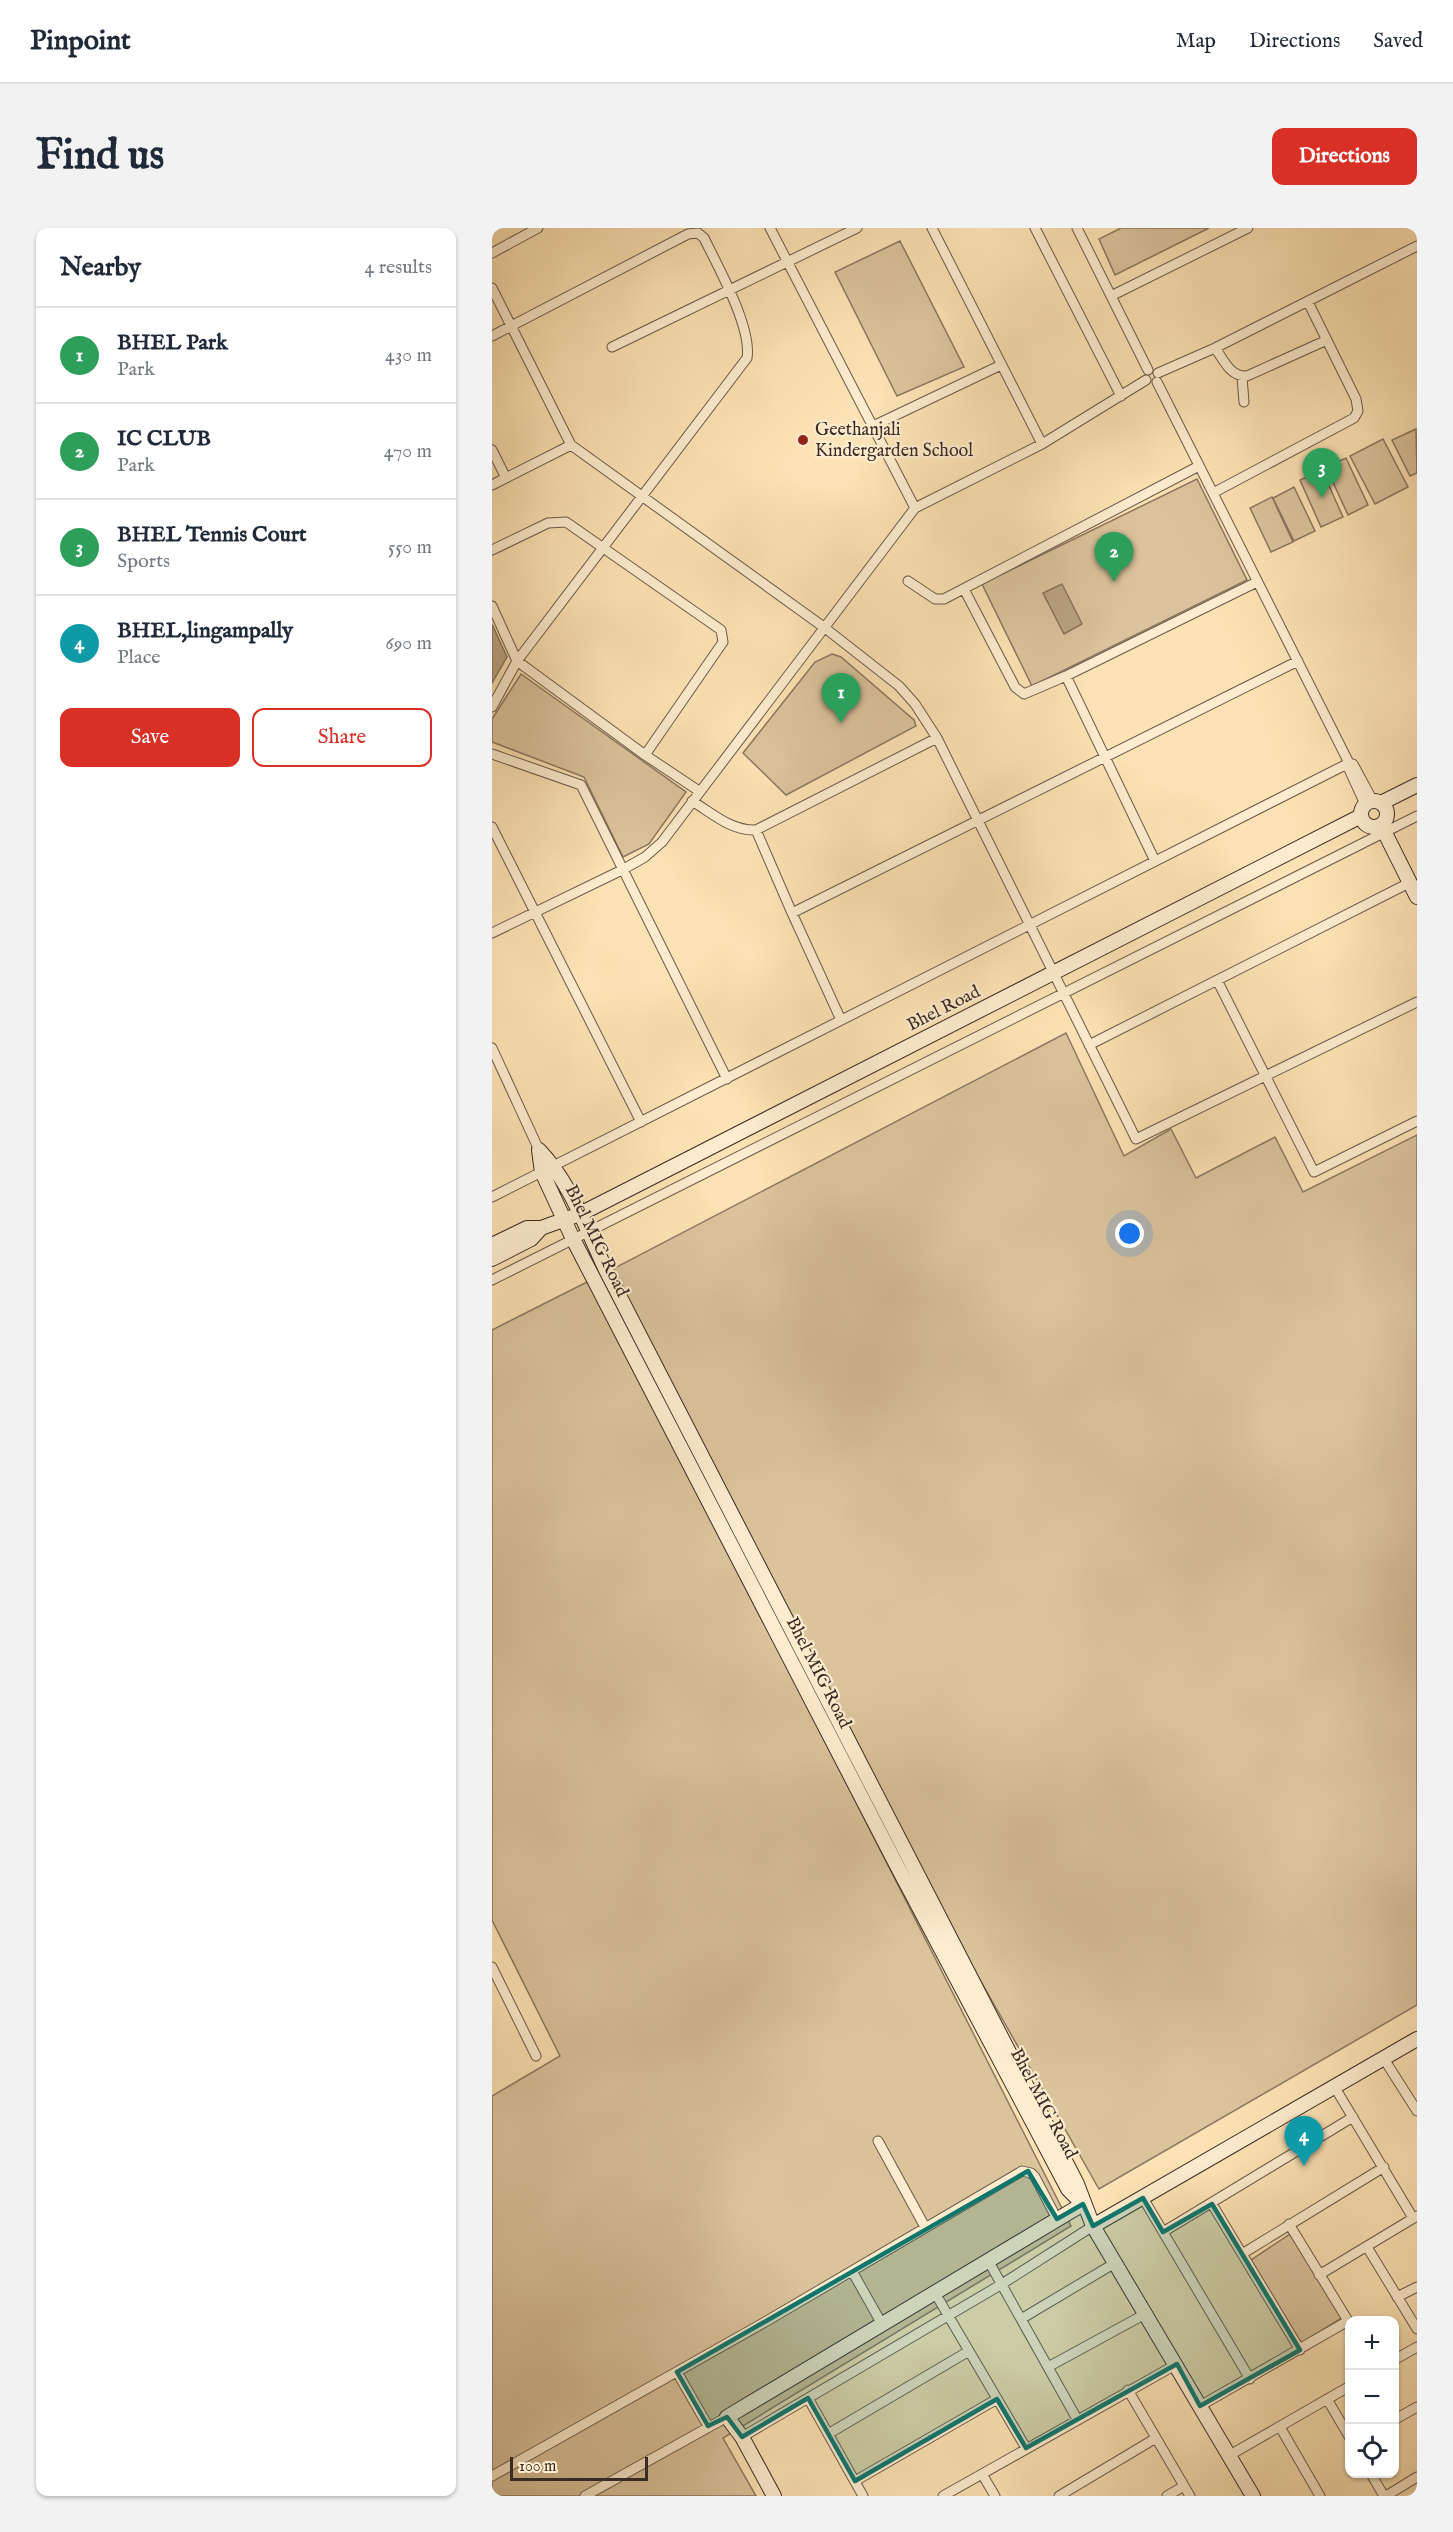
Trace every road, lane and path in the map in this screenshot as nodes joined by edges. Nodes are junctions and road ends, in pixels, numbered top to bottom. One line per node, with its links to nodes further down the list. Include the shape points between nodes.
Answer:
1 (538, 228): 9 (street)
2 (770, 228): 10 (street)
3 (857, 228): 10 (street)
4 (932, 228): 20 (street)
5 (1035, 228): 25 (street)
6 (1077, 228): 13 (street)
7 (1248, 228): 13 (street)
8 (1417, 246): 14 (street)
9 (492, 252)
10 (788, 263): 12 (street); 27 (street)
11 (492, 288): 15 (street)
12 (729, 292): 15 (street, via 704,238 698,233 688,234); 18 (street); 35 (street, via 748,339 747,358)
13 (1111, 296): 21 (street)
14 (1308, 302): 17 (street); 19 (street)
15 (512, 326): 16 (street); 29 (street)
16 (492, 336)
17 (1326, 340): 23 (street); 34 (street, via 1356,399 1358,411 1354,418)
18 (612, 347)
19 (1215, 348): 22 (street); 23 (street, via 1232,371)
20 (1001, 365): 27 (street); 28 (street)
21 (1148, 370): 22 (street, via 1155,370); 24 (street)
22 (1158, 377): 24 (street, via 1150,384); 31 (street)
23 (1242, 377): 26 (street)
24 (1146, 381): 25 (street)
25 (1121, 396): 28 (street)
26 (1244, 402)
27 (872, 427): 36 (street)
28 (1041, 444): 36 (street)
29 (571, 445): 32 (street); 35 (street)
30 (492, 450): 32 (street)
31 (1199, 466): 34 (street); 41 (street)
32 (506, 478): 33 (street)
33 (492, 485)
34 (1213, 493): 40 (street)
35 (642, 497): 37 (street); 43 (street)
36 (915, 508): 43 (street)
37 (603, 549): 38 (street, via 560,521); 44 (street); 50 (street, via 721,630 724,636)
38 (492, 550)
39 (908, 581): 41 (street, via 939,599)
40 (1257, 582): 45 (street); 46 (street)
41 (964, 589): 46 (street, via 1015,687 1024,694)
42 (492, 606): 44 (street)
43 (825, 628): 48 (street, via 899,686); 54 (street)
44 (517, 661): 47 (street); 50 (street)
45 (1298, 661): 51 (street); 52 (street)
46 (1066, 676): 51 (street)
47 (492, 707)
48 (937, 738): 58 (street); 61 (street)
49 (492, 754): 63 (street, via 580,785)
50 (645, 755): 54 (street)
51 (1105, 757): 58 (street); 62 (street)
52 (1349, 763): 56 (street); 62 (street)
53 (1417, 785): 56 (street, Bhel Road)
54 (699, 791): 55 (street)
55 (692, 801): 61 (street, via 731,826); 63 (street, via 662,842)
56 (1370, 806): 60 (street, via 1368,825); 60 (street, via 1387,814); 70 (street, Bhel Road)
57 (1417, 816): 60 (street)
58 (978, 820): 67 (street); 68 (street)
59 (492, 827): 66 (street)
60 (1382, 828): 64 (street); 72 (street)
61 (756, 830): 67 (street)
62 (1155, 861): 68 (street)
63 (622, 870): 66 (street); 78 (street)
64 (1409, 883): 65 (street); 71 (street)
65 (1417, 897)
66 (535, 910): 69 (street); 80 (street)
67 (792, 913): 74 (street)
68 (1030, 924): 70 (street); 74 (street)
69 (492, 933)
70 (1054, 973): 72 (street); 84 (street, Bhel Road)
71 (1217, 980): 75 (street); 77 (street)
72 (1064, 993): 75 (street); 87 (street)
73 (1417, 1002): 77 (street)
74 (842, 1020): 78 (street)
75 (1089, 1045): 77 (street, via 1136,1139)
76 (492, 1048): 81 (street, Bhel MIG Road)
77 (1266, 1076): 79 (street, via 1314,1172)
78 (727, 1078): 80 (street)
79 (1417, 1121)
80 (641, 1122): 82 (street)
81 (539, 1150): 82 (street, Bhel MIG Road)
82 (548, 1169): 83 (street); 84 (street, Bhel MIG Road); 85 (street, Bhel MIG Road)
83 (492, 1197)
84 (580, 1214): 85 (street, Bhel Road); 87 (street, Bhel MIG Road)
85 (565, 1221): 86 (street, Bhel Road); 88 (street, Bhel MIG Road)
86 (541, 1228): 89 (street, Bhel Road, via 527,1228); 90 (street, Bhel Road, via 531,1239)
87 (588, 1232): 88 (street); 102 (street, Bhel MIG Road, via 1077,2184)
88 (573, 1239): 91 (street); 102 (street, Bhel MIG Road, via 895,1862 1068,2189)
89 (492, 1245)
90 (492, 1258)
91 (492, 1280)
92 (492, 1967): 94 (street)
93 (1417, 2039): 95 (street)
94 (536, 2056)
95 (1384, 2059): 96 (street); 97 (street)
96 (1334, 2086): 98 (street); 101 (street)
97 (1417, 2111)
98 (1353, 2117): 100 (street); 103 (street)
99 (878, 2141): 108 (street)
100 (1384, 2167): 104 (street); 106 (street)
101 (1143, 2198): 107 (street); 109 (street)
102 (1083, 2204): 105 (street); 107 (street, Bhel MIG Road)
103 (1212, 2204): 109 (street); 111 (street)
104 (1415, 2217): 110 (street)
105 (1057, 2220): 108 (street, via 1035,2177 1022,2171); 112 (street)
106 (1289, 2224): 111 (street); 115 (street)
107 (1094, 2226): 113 (street, Bhel MIG Road); 116 (street)
108 (926, 2227): 114 (street)
109 (1163, 2232): 134 (street)
110 (1367, 2247): 115 (street); 119 (street)
111 (1242, 2253): 128 (street)
112 (989, 2262): 116 (street); 118 (street)
113 (1115, 2263): 120 (street, Bhel MIG Road); 123 (street)
114 (852, 2271): 125 (street); 133 (street)
115 (1319, 2275): 122 (street)
116 (1002, 2284): 121 (street); 123 (street)
117 (1417, 2287): 119 (street)
118 (935, 2293): 121 (street); 125 (street)
119 (1397, 2297): 126 (street)
120 (1146, 2313): 131 (street, Bhel MIG Road); 132 (street)
121 (949, 2316): 129 (street); 137 (street)
122 (1345, 2317)
123 (1021, 2319): 132 (street)
124 (1345, 2325): 128 (street)
125 (883, 2326): 142 (street)
126 (1417, 2329)
127 (1417, 2347): 130 (street)
128 (1300, 2350): 134 (street)
129 (969, 2351): 138 (street); 148 (street)
130 (1399, 2358)
131 (1177, 2364): 136 (street); 140 (street, Bhel MIG Road)
132 (1048, 2367): 144 (street)
133 (677, 2372): 145 (street); 154 (street)
134 (1250, 2379): 140 (street)
135 (1345, 2389): 139 (street)
136 (1128, 2390): 144 (street); 150 (street)
137 (808, 2398): 148 (street); 149 (street)
138 (997, 2399): 151 (street); 157 (street)
139 (1327, 2399): 146 (street); 147 (street)
140 (1200, 2406): 152 (street, Bhel MIG Road)
141 (1417, 2407): 143 (street)
142 (727, 2417): 145 (street); 149 (street)
143 (1399, 2418)
144 (1077, 2419): 151 (street)
145 (708, 2426): 159 (street)
146 (1280, 2427): 152 (street); 168 (street)
147 (1345, 2430)
148 (828, 2434): 157 (street)
149 (742, 2437): 160 (street)
150 (1156, 2438): 158 (street); 164 (street)
151 (1026, 2448): 153 (street)
152 (1230, 2455): 167 (street, Bhel MIG Road)
153 (982, 2474): 162 (street); 163 (street)
154 (492, 2476)
155 (1374, 2478): 169 (street)
156 (1417, 2478): 169 (street)
157 (855, 2481): 161 (street)
158 (1185, 2486): 165 (street); 166 (street)
159 (585, 2496)
160 (774, 2496)
161 (863, 2496)
162 (943, 2496)
163 (995, 2496)
164 (1059, 2496)
165 (1167, 2496)
166 (1190, 2496)
167 (1253, 2496)
168 (1320, 2496)
169 (1385, 2496)

